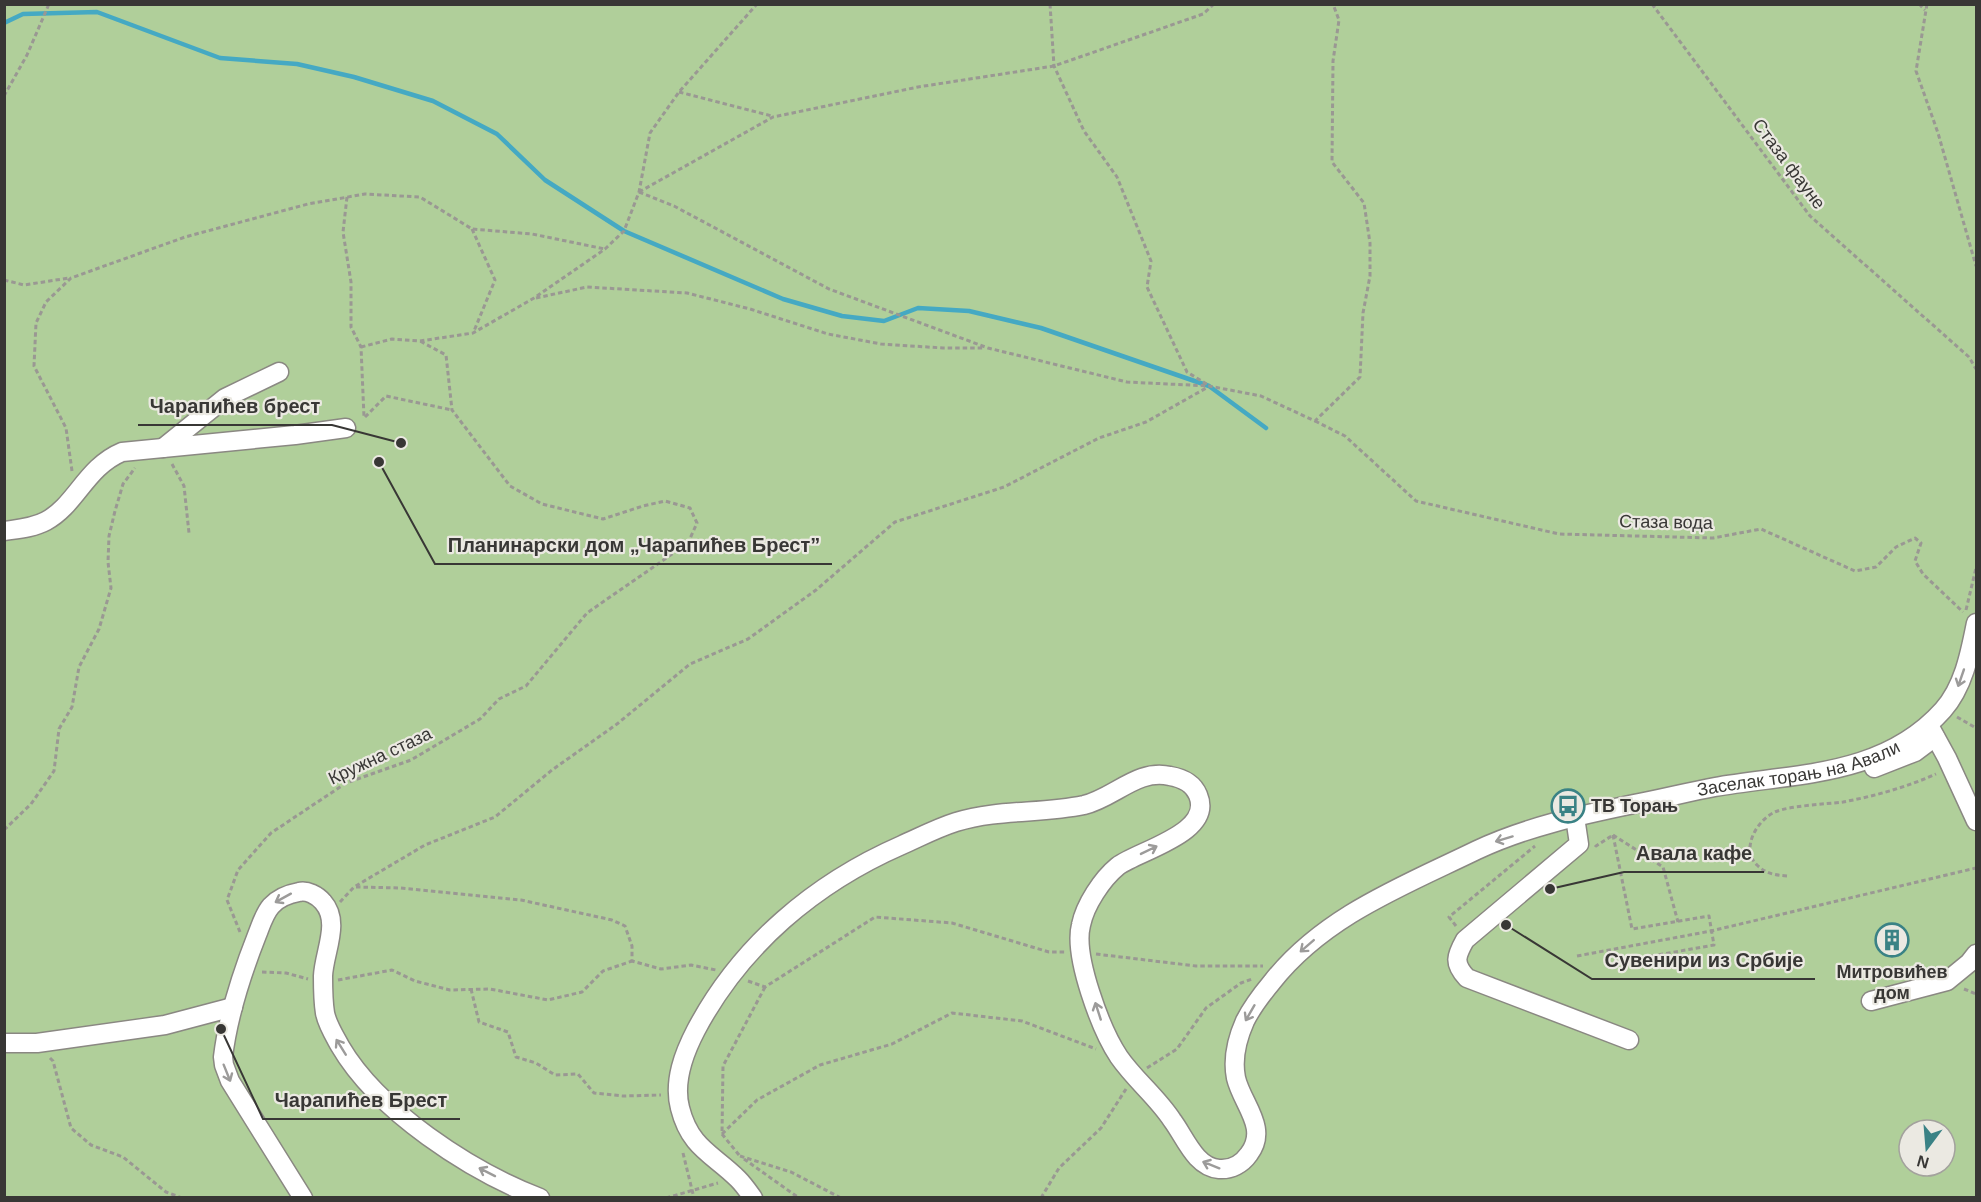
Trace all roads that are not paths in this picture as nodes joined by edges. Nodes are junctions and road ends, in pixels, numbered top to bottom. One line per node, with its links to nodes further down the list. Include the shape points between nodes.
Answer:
1 (279, 372): 3 (street, via 225,398)
2 (346, 428): 3 (street)
3 (164, 448): 4 (street, via 108,457 58,513 45,522)
4 (4, 531)
5 (1971, 618): 6 (street, one-way to 6, via 1970,652 1957,689)
6 (1932, 730): 7 (street, via 1915,752 1885,765 1834,781); 8 (street, Заселак торањ на Авали, via 1881,754 1816,774 1717,787); 9 (street)
7 (1737, 797)
8 (1575, 817): 13 (street, via 1579,844 1465,940 1457,953 1458,968 1467,978); 17 (street, Заселак торањ на Авали, one-way to 17, via 1494,842 1365,903 1328,927 1285,966 1248,1015 1234,1056 1236,1077 1254,1118 1254,1146 1239,1165 1220,1169 1203,1163 1194,1154 1157,1100 1119,1058 1104,1030 1078,952 1081,922 1100,884 1120,865 1191,825 1199,809 1195,788 1162,773 1148,775 1088,804 983,814 948,824 878,856 832,881 789,914 722,986 689,1044 679,1077 680,1108 702,1150 737,1178)
9 (1977, 821)
10 (1977, 954): 11 (street, via 1947,981)
11 (1871, 1001)
12 (233, 1007): 14 (street, via 165,1025 37,1043); 15 (street, one-way to 15, via 223,1057 226,1073); 16 (street, one-way to 12, via 463,1160 428,1137 366,1081 344,1052 325,1014 331,921 325,904 311,893 292,893 267,912)
13 (1629, 1040)
14 (4, 1042)
15 (303, 1197)
16 (540, 1197)
17 (753, 1197)

